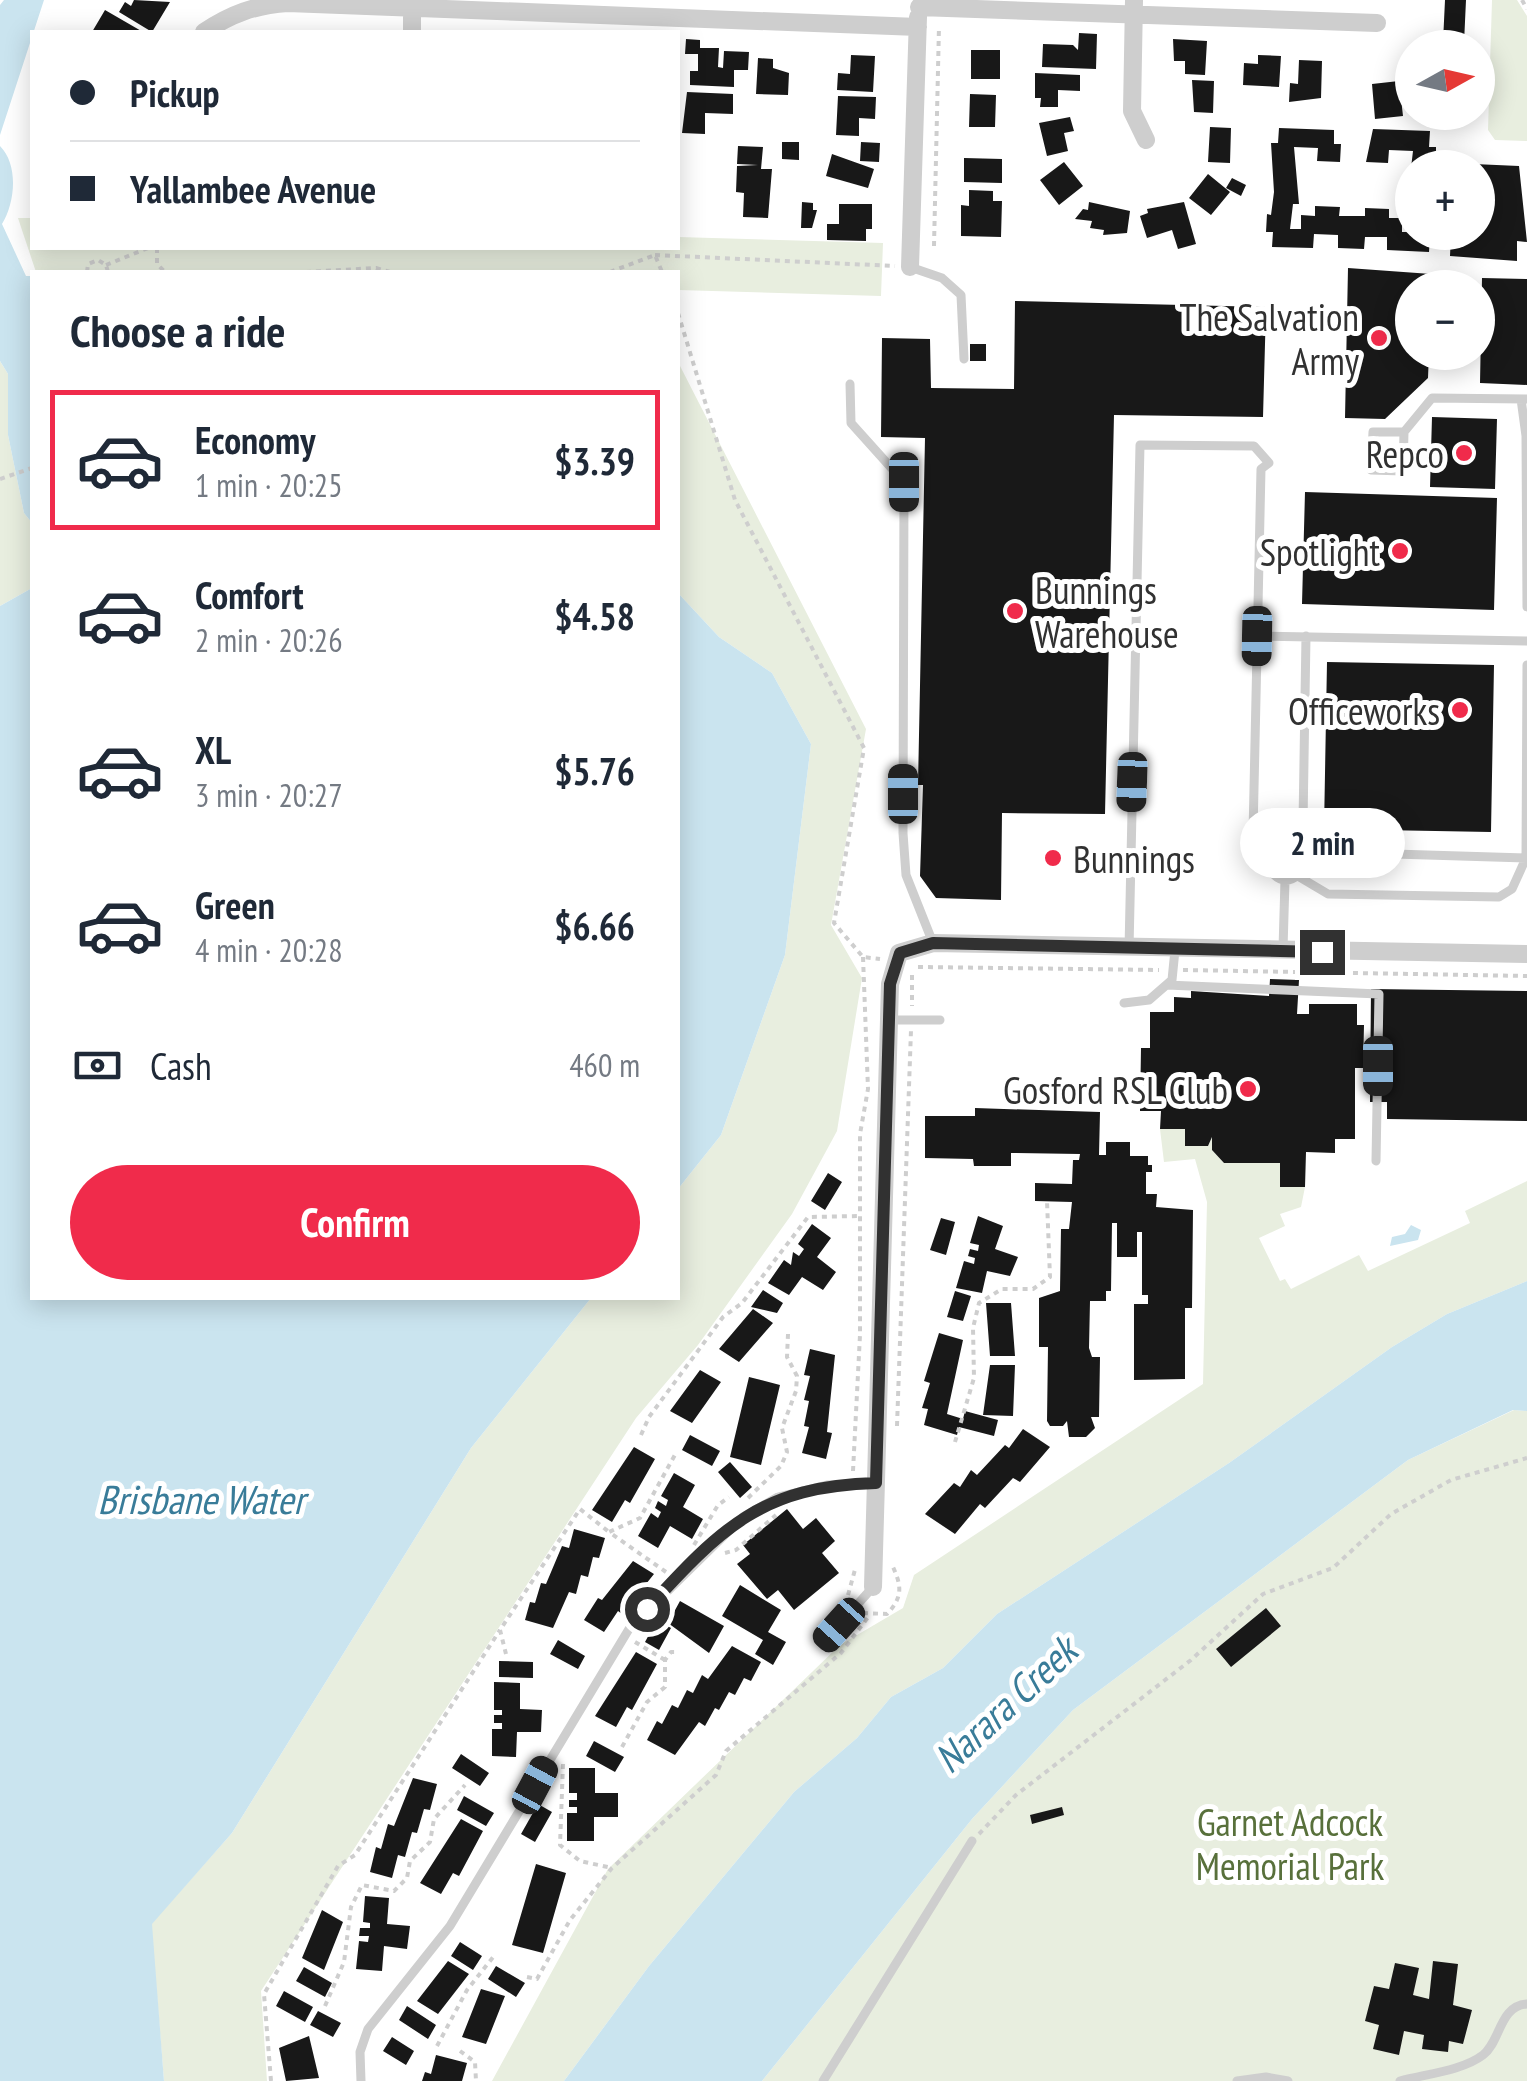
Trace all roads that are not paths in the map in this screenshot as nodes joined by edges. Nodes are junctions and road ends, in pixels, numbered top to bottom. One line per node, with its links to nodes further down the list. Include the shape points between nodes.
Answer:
1 (1134, 7): 3 (street); 4 (street); 8 (street, via 1132,111)
2 (412, 9): 5 (street); 6 (street, via 260,4); 7 (street)
3 (919, 11): 5 (street); 9 (street)
4 (1377, 23)
5 (639, 24)
6 (207, 30)
7 (412, 30)
8 (1146, 140)
9 (910, 267): 10 (lane, via 942,278 962,295)
10 (964, 360)
11 (850, 384): 25 (lane, via 851,423 904,482 903,833 906,875)
12 (1524, 399): 13 (lane, via 1432,398); 14 (lane)
13 (1404, 432): 13 (lane, via 1403,471 1371,470 1373,432)
14 (1526, 434): 15 (lane)
15 (1527, 606)
16 (1257, 636): 17 (lane); 22 (lane, via 1254,834); 26 (lane, via 1261,469 1269,464 1254,446 1140,445)
17 (1306, 636): 18 (lane); 20 (lane, via 1303,822)
18 (1527, 641)
19 (1527, 664): 21 (lane)
20 (1293, 850): 21 (lane); 22 (lane, via 1280,848); 23 (lane, via 1301,860)
21 (1526, 858): 23 (lane, via 1512,889 1499,897 1328,894)
22 (1270, 859): 24 (lane, via 1273,873)
23 (1296, 876): 24 (lane)
24 (1285, 880): 28 (lane)
25 (933, 943): 26 (street); 32 (street, via 916,945 894,961)
26 (1129, 949): 27 (street)
27 (1175, 950): 28 (street); 30 (lane)
28 (1283, 952): 29 (street)
29 (1527, 954)
30 (1167, 985): 31 (lane, via 1149,1000); 34 (lane, via 1379,994)
31 (1124, 1003)
32 (888, 1020): 33 (lane); 35 (street)
33 (940, 1020)
34 (1376, 1160)
35 (876, 1483): 36 (street); 41 (lane, via 827,1484 778,1497 743,1517 665,1590 450,1926 368,2030)
36 (874, 1587): 37 (lane)
37 (823, 1643)
38 (972, 1841): 42 (lane)
39 (1527, 2004): 44 (lane, via 1508,2013 1487,2053)
40 (1281, 2080): 43 (lane)
41 (361, 2081)
42 (823, 2081)
43 (1237, 2081)
44 (1400, 2081)

